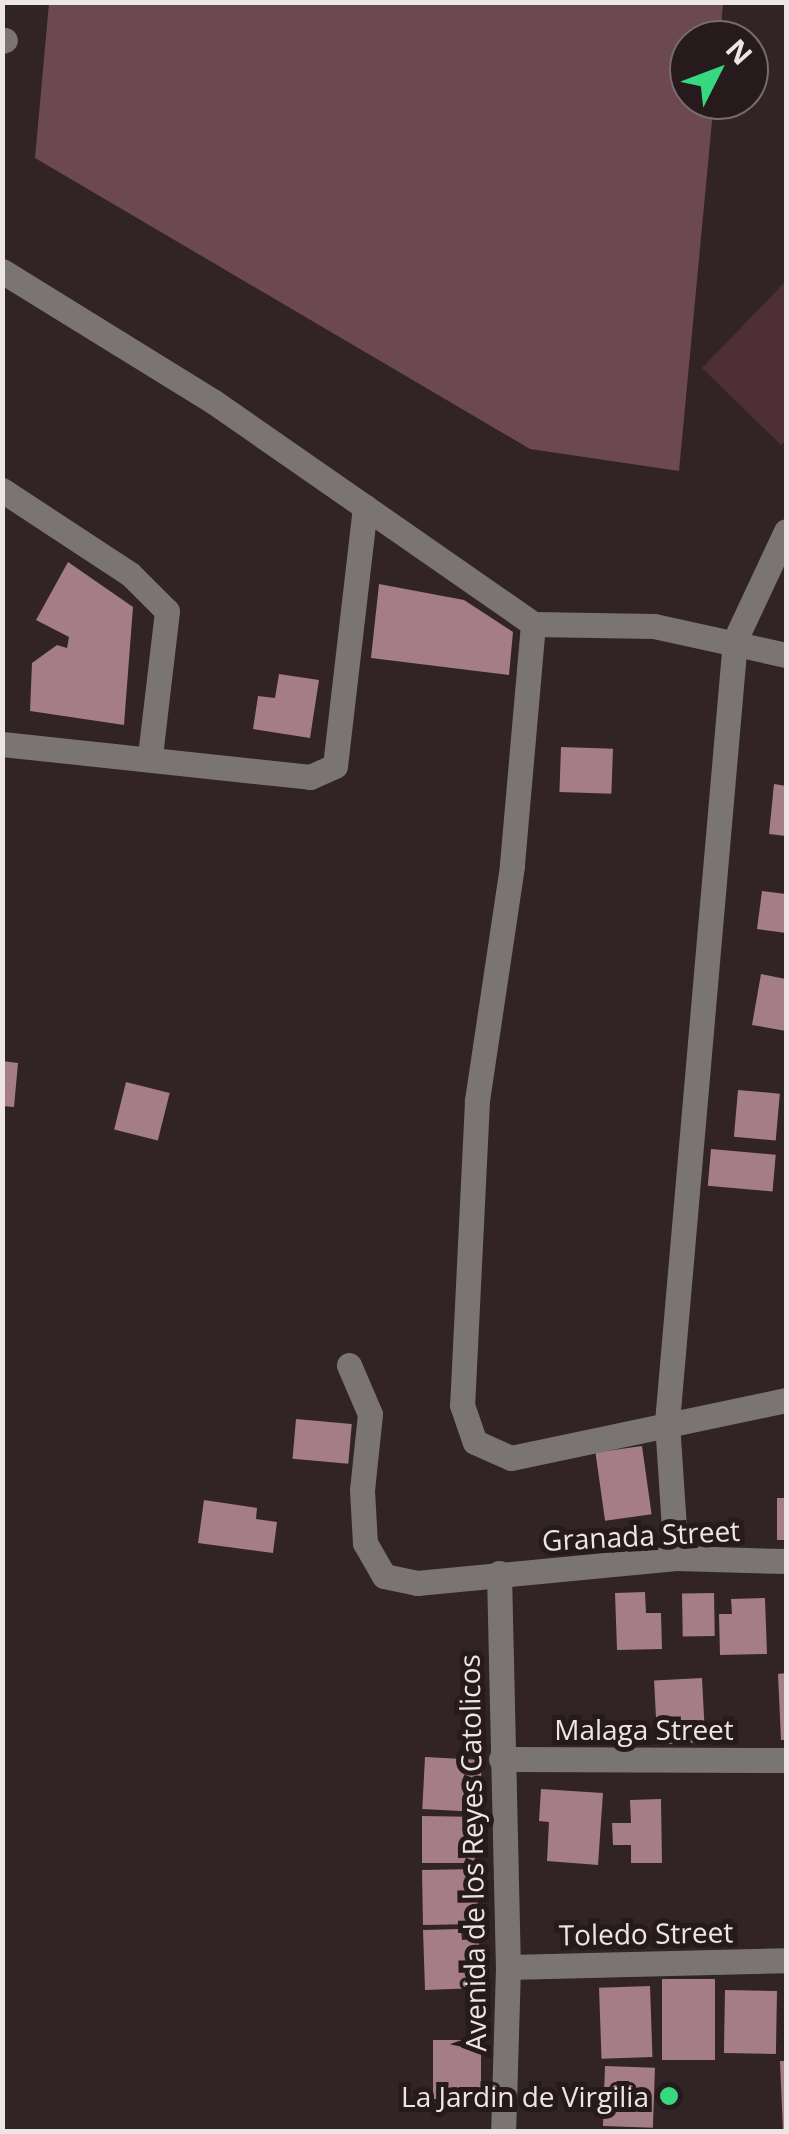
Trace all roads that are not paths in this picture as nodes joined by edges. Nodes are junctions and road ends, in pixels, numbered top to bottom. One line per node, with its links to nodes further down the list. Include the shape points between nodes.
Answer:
1 (2, 270): 3 (street, via 214,402)
2 (2, 490): 9 (street, via 130,574 167,611)
3 (365, 507): 5 (street); 9 (street, via 335,766 310,777)
4 (786, 531): 6 (street)
5 (533, 624): 6 (street, via 654,626); 12 (street, via 512,866 477,1101 462,1406 474,1442 511,1458)
6 (734, 640): 7 (street); 12 (street)
7 (786, 655)
8 (2, 744): 9 (street)
9 (150, 756)
10 (350, 1365): 15 (street, Granada Street, via 370,1414 362,1490 365,1543 384,1576 417,1584)
11 (786, 1400): 12 (street)
12 (666, 1422): 13 (street)
13 (676, 1558): 14 (street, Granada Street); 15 (street, Granada Street)
14 (786, 1561)
15 (499, 1573): 16 (street, Avenida de los Reyes Catolicos)
16 (501, 1759): 17 (street, Malaga Street); 19 (street, Avenida de los Reyes Catolicos)
17 (786, 1760)
18 (786, 1960): 19 (street, Toledo Street)
19 (508, 1966): 20 (street, Avenida de los Reyes Catolicos)
20 (503, 2132)

